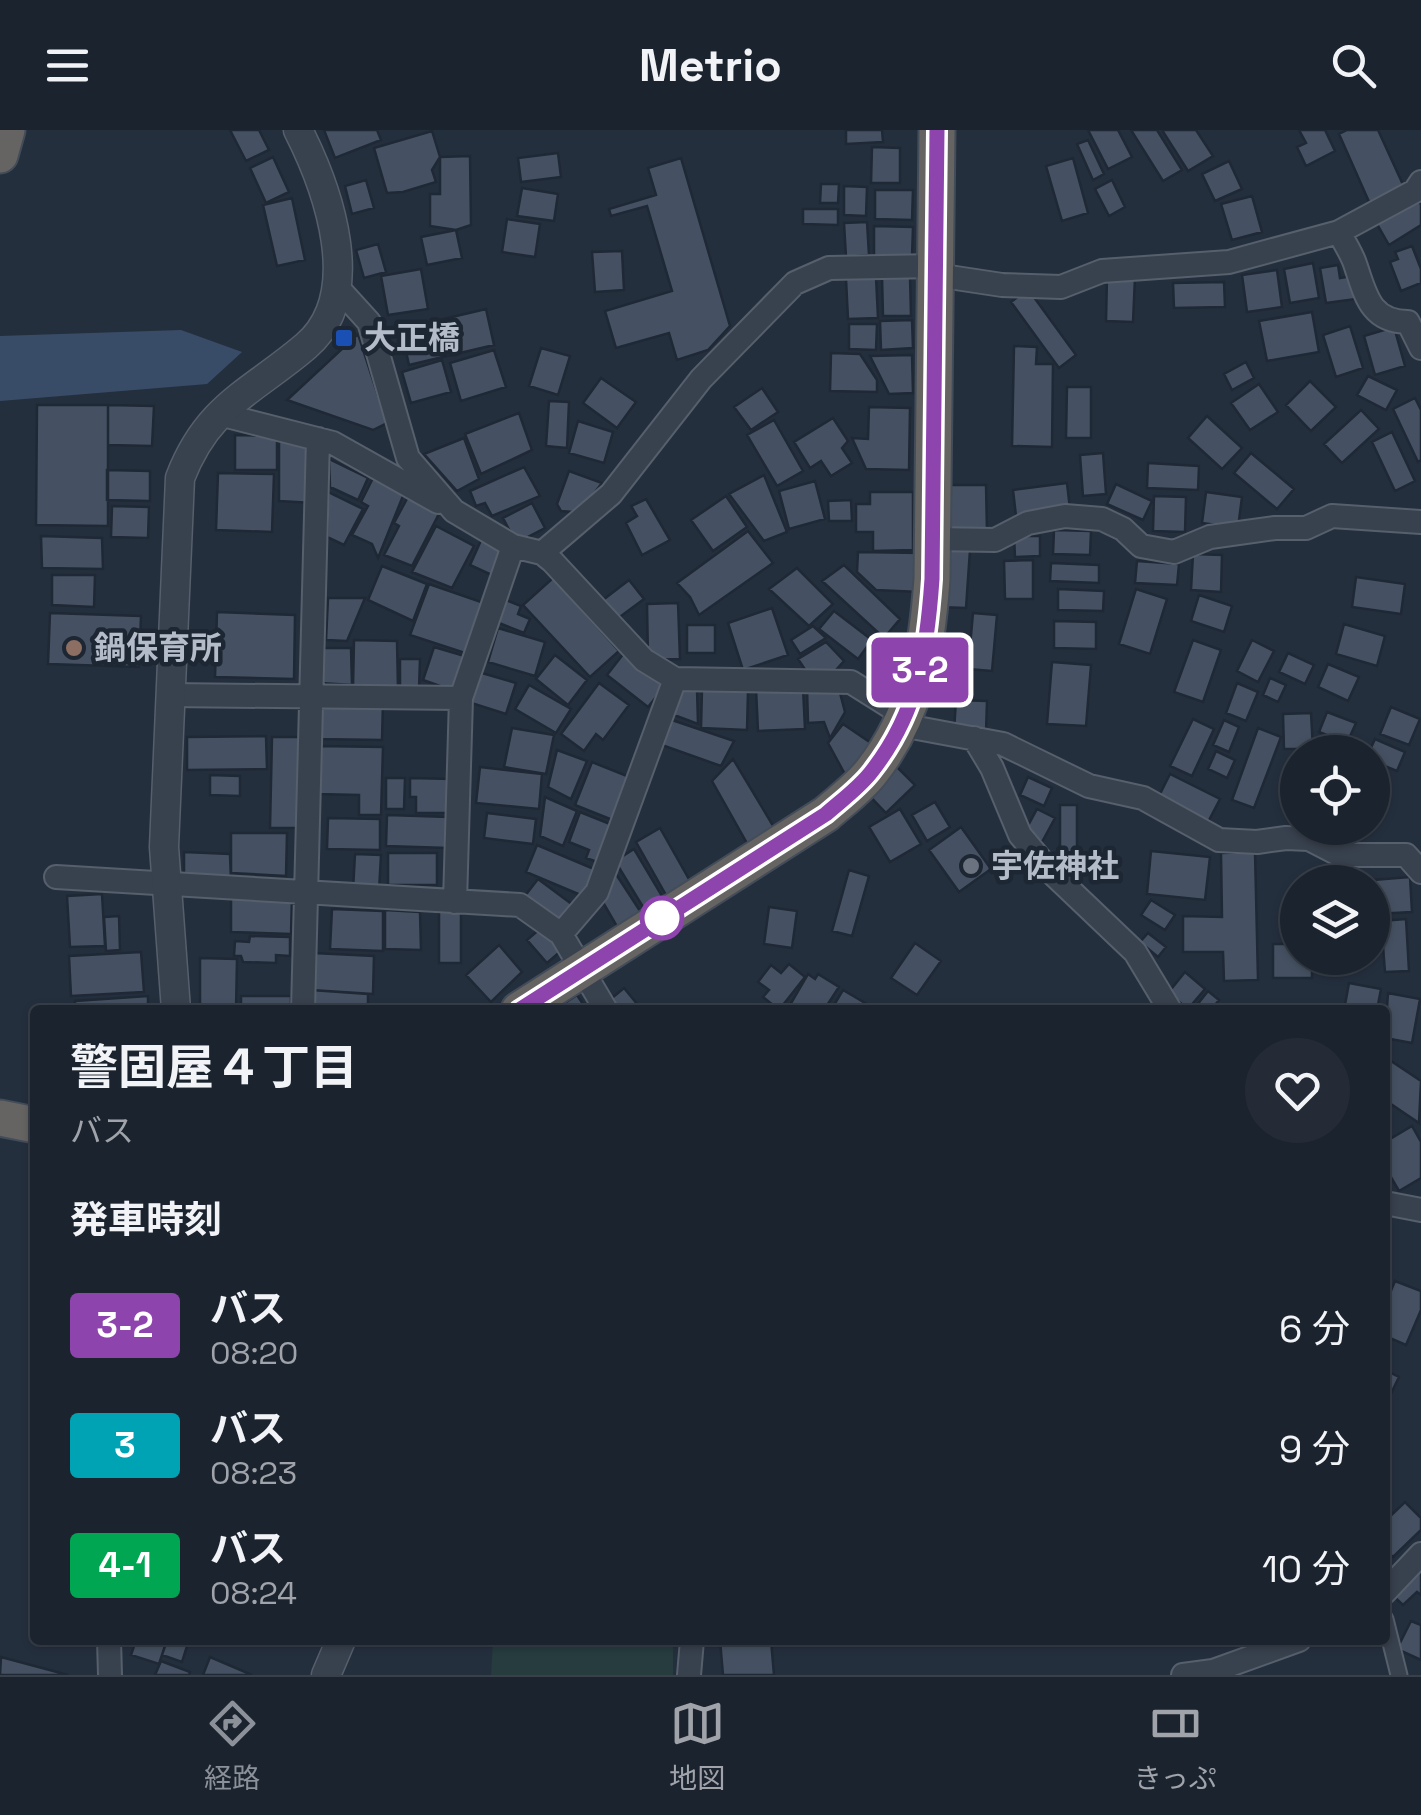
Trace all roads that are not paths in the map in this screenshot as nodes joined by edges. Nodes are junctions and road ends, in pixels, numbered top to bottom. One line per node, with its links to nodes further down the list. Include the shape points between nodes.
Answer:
1 (8, 130): 4 (highway)
2 (298, 130): 8 (street, via 337,248)
3 (938, 130): 7 (highway)
4 (0, 154)
5 (1421, 182): 6 (street)
6 (1339, 232): 7 (street, via 1230,262 1102,272 1062,287 1002,285); 9 (street, via 1366,300 1392,322 1408,322)
7 (936, 270): 14 (highway); 16 (street, via 829,268 795,284 702,379 612,494)
8 (339, 290): 10 (street, via 330,318 309,344); 12 (street, via 370,322 408,458)
9 (1421, 348)
10 (219, 414): 11 (street); 18 (street, via 191,448 180,478)
11 (318, 439): 12 (street); 19 (street)
12 (454, 511): 15 (street)
13 (1421, 522): 14 (street, via 1332,516 1306,528 1210,537 1174,552 1141,546 1102,519 1065,516 1028,523 995,540)
14 (932, 539): 21 (highway, via 928,642)
15 (513, 546): 16 (street); 20 (street)
16 (542, 553): 17 (street, via 644,660)
17 (676, 679): 21 (street, via 850,682); 28 (street, via 597,892)
18 (169, 696): 19 (street); 25 (street)
19 (313, 697): 20 (street); 26 (street)
20 (461, 698): 27 (street)
21 (903, 720): 22 (street); 29 (highway, via 870,774 826,814)
22 (974, 738): 23 (street, via 1003,744 1089,786 1143,798 1219,840 1309,838 1340,855 1406,855); 34 (street, via 1020,835 1135,952)
23 (1421, 872)
24 (56, 877): 25 (street)
25 (165, 886): 26 (street); 30 (street)
26 (308, 894): 27 (street); 31 (street)
27 (455, 902): 28 (street, via 520,905)
28 (561, 934): 29 (street)
29 (581, 968): 32 (highway); 33 (street)
30 (176, 1005)
31 (302, 1005)
32 (526, 1005)
33 (603, 1005)
34 (1167, 1005)
35 (0, 1118): 36 (highway)
36 (30, 1124)
37 (1390, 1204): 38 (street)
38 (1421, 1210)
39 (1421, 1554): 40 (street)
40 (1390, 1587)
41 (1390, 1639): 50 (street)
42 (109, 1645): 46 (street)
43 (339, 1645): 47 (street)
44 (692, 1645): 48 (street)
45 (1285, 1645): 49 (street)
46 (110, 1675)
47 (326, 1675)
48 (690, 1675)
49 (1183, 1675)
50 (1399, 1675)

